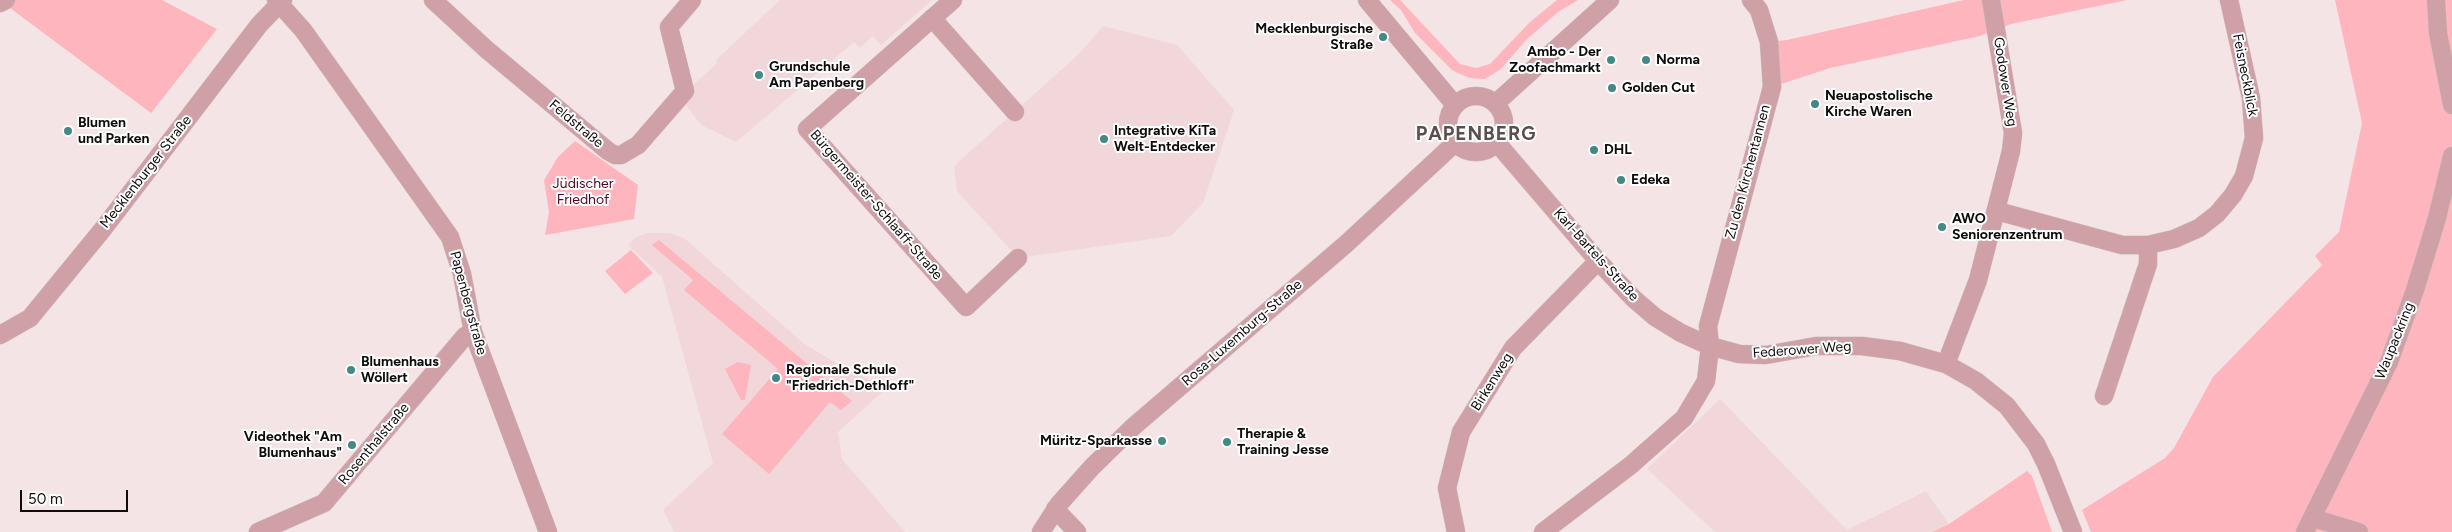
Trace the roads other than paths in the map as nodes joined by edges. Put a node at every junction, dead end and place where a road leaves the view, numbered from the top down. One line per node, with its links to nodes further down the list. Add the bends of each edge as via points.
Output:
1 (6, 0): 11 (street)
2 (433, 0): 3 (street, Feldstraße, via 486,49 615,155 638,145 685,91 669,27)
3 (692, 0)
4 (953, 0): 13 (street, Bürgermeister-Schlaaff-Straße)
5 (1367, 0): 15 (street)
6 (1610, 0): 14 (street)
7 (1992, 0): 21 (street, Godower Weg, via 2013,133)
8 (2229, 0): 22 (street, Feisneckblick, via 2254,118 2248,167 2233,196 2217,214 2199,228 2174,239)
9 (2436, 0): 16 (street, via 2438,33)
10 (279, 1): 25 (street, Papenbergstraße, via 450,237 462,274); 26 (street, Mecklenburger Straße, via 30,318)
11 (0, 3)
12 (1760, 3): 27 (street, Zu den Kirchentannen, via 1769,42 1772,87 1708,326)
13 (932, 18): 17 (street); 23 (street, Bürgermeister-Schlaaff-Straße, via 807,130 966,307)
14 (1496, 104): 15 (street, via 1479,96 1468,97); 18 (street, via 1504,116 1504,130)
15 (1455, 105): 19 (street, via 1449,114 1448,124 1449,135)
16 (2452, 105)
17 (1015, 112)
18 (1497, 143): 19 (street, via 1481,152 1471,152); 24 (street, Karl-Bartels-Straße)
19 (1455, 144): 30 (street, Rosa-Luxemburg-Straße, via 1346,244 1133,427)
20 (2452, 156): 31 (street, Waupackring, via 2415,290 2389,362)
21 (1997, 211): 22 (street, Feisneckblick, via 2122,245); 28 (street, Godower Weg, via 1978,280)
22 (2148, 245): 29 (street, via 2148,264)
23 (1018, 258)
24 (1598, 261): 27 (street, Karl-Bartels-Straße, via 1655,317); 36 (street, Birkenweg, via 1513,348 1461,432 1447,488)
25 (473, 332): 32 (street, Rosenthalstraße, via 465,336 324,503); 33 (street, Papenbergstraße)
26 (0, 335)
27 (1710, 346): 28 (street, Federower Weg, via 1739,354 1766,356 1816,346 1862,346 1900,351); 37 (street, Zu den Kirchentannen, via 1706,382 1684,418 1631,466)
28 (1946, 364): 38 (street, Federower Weg, via 1993,393 2021,424 2046,464)
29 (2104, 396)
30 (1055, 510): 34 (street, Rosa-Luxemburg-Straße); 35 (street)
31 (2309, 525): 39 (street, Waupackring)
32 (258, 532)
33 (548, 532)
34 (1041, 532)
35 (1077, 532)
36 (1456, 532)
37 (1543, 532)
38 (2073, 532)
39 (2359, 532)

